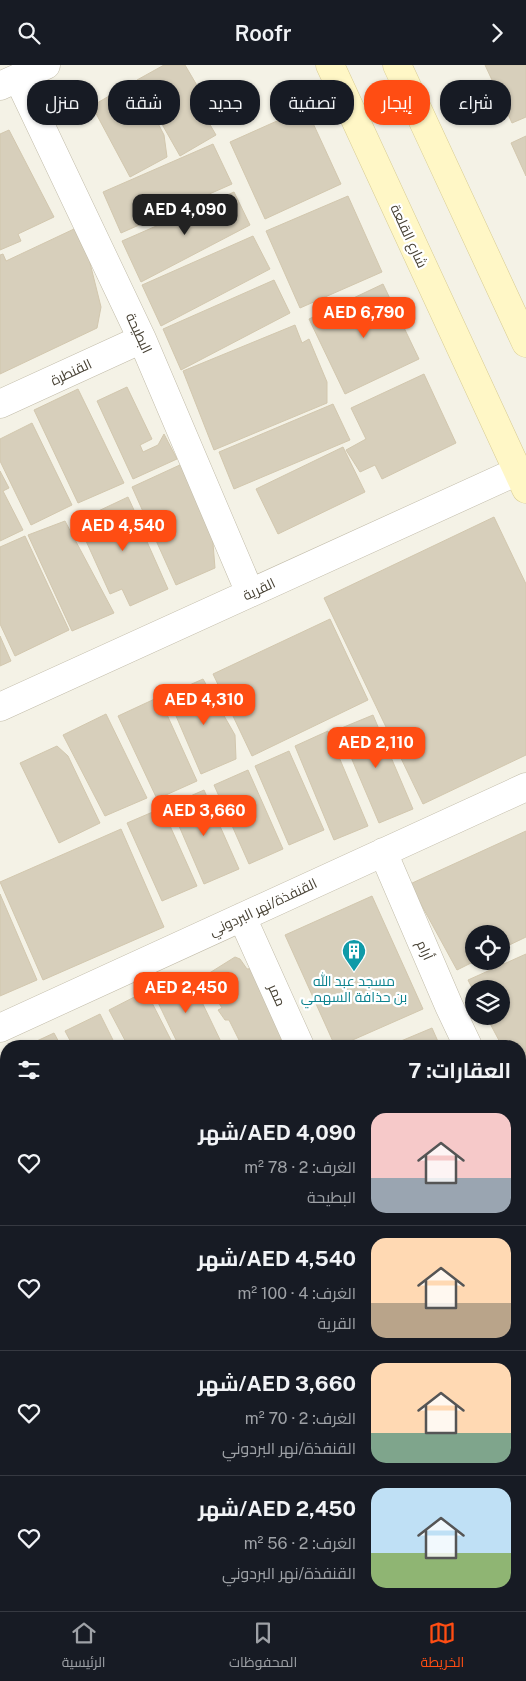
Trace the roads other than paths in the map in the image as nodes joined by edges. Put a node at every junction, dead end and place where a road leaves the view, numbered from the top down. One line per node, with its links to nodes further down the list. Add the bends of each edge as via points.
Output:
1 (46, 65): 4 (street)
2 (330, 65): 8 (street, شارع القلعة)
3 (397, 65): 6 (street)
4 (9, 82): 5 (street, البطيحة)
5 (142, 339): 7 (street, القنطرة); 9 (street, البطيحة)
6 (526, 343)
7 (0, 404)
8 (522, 480): 9 (street, القرية)
9 (250, 593): 10 (street, القرية)
10 (0, 707)
11 (526, 787): 12 (street, القنفذة/نهر البردوني)
12 (383, 852): 13 (street, القنفذة/نهر البردوني); 16 (street, أرام)
13 (242, 917): 14 (street, القنفذة/نهر البردوني); 15 (street, ممر)
14 (0, 1027)
15 (297, 1040)
16 (465, 1040)

